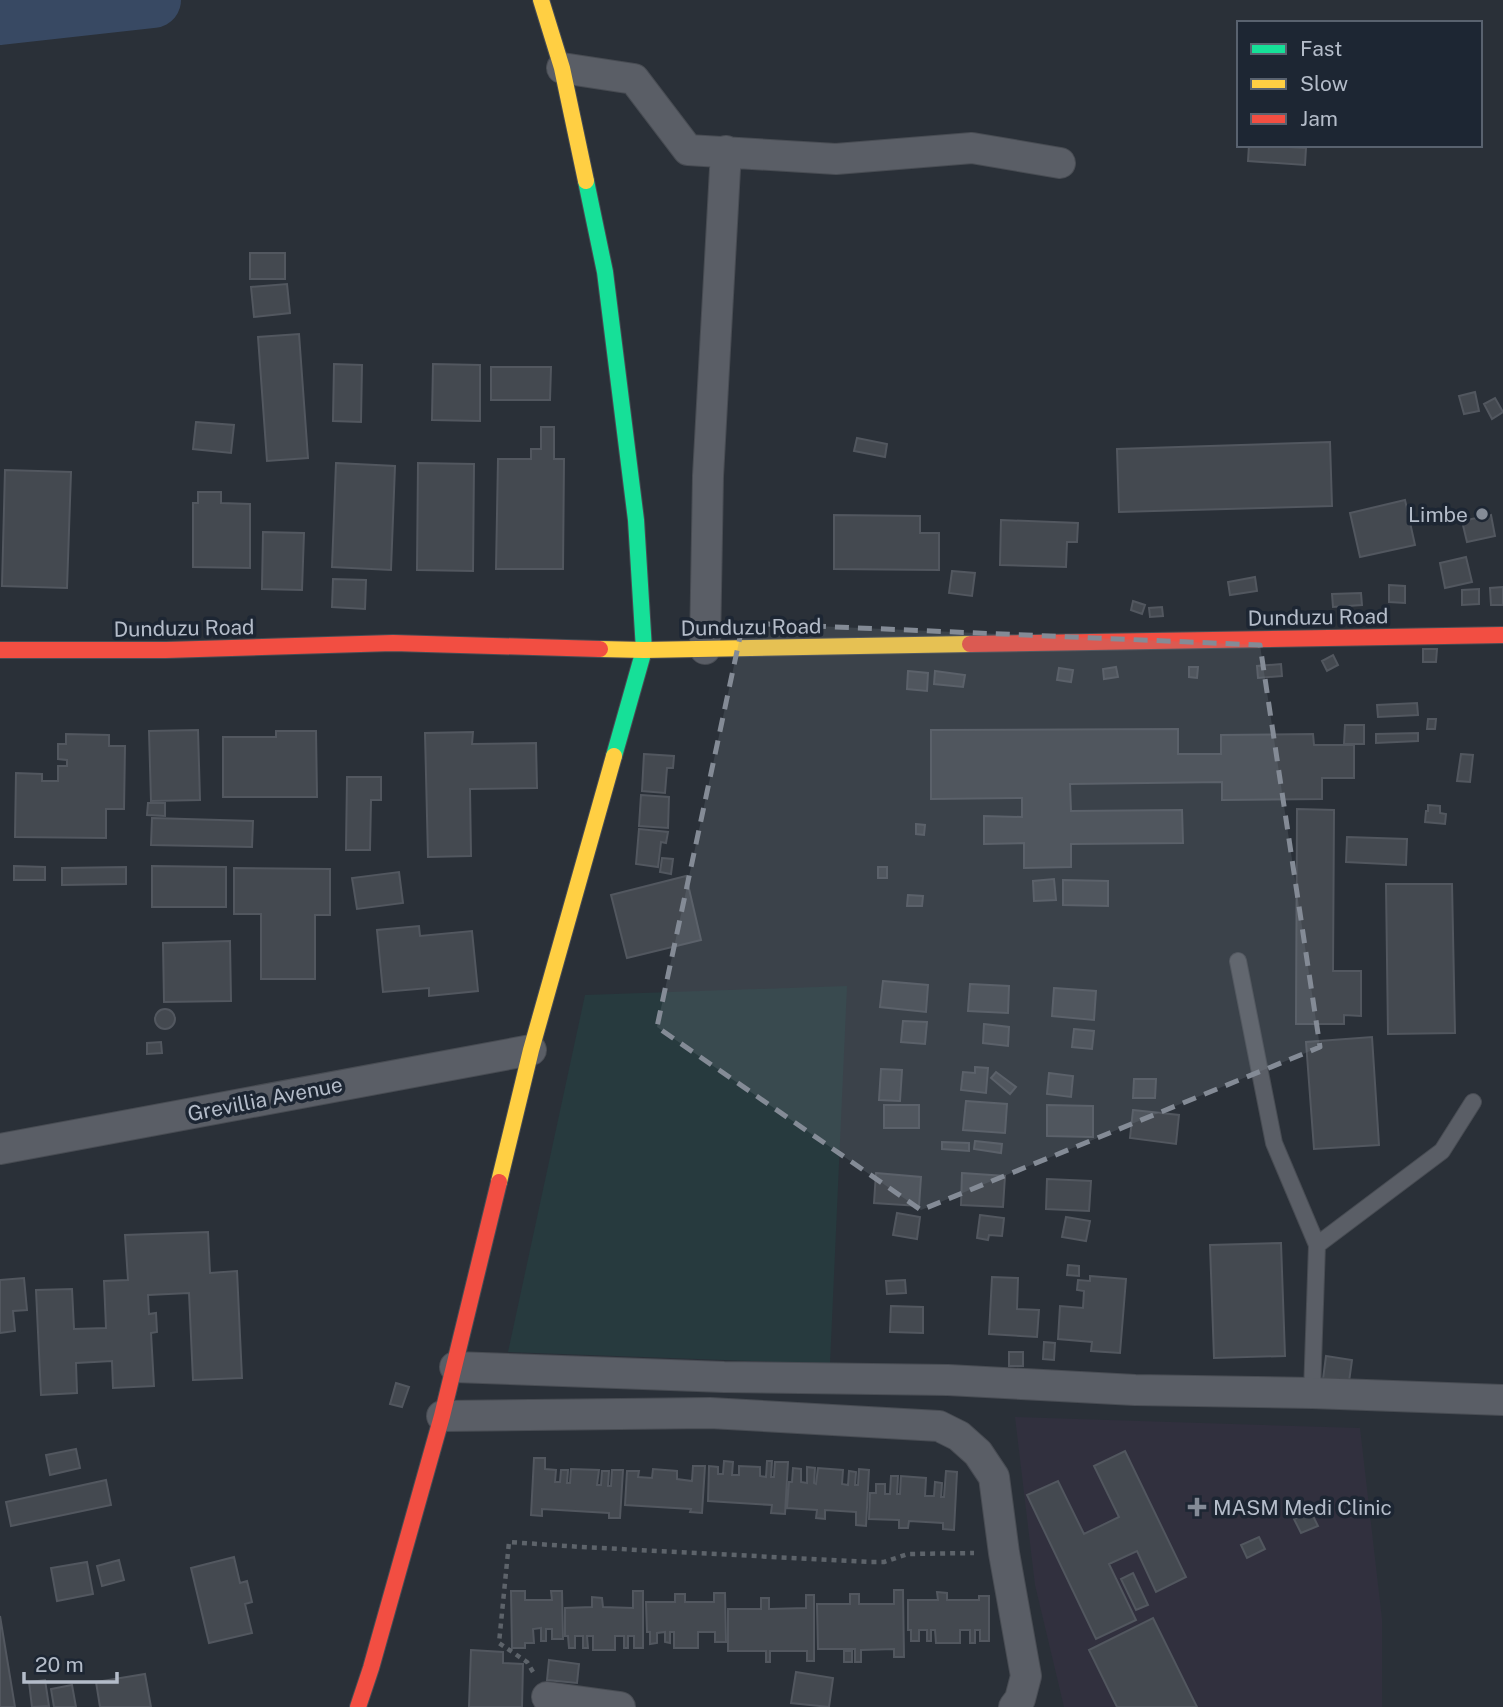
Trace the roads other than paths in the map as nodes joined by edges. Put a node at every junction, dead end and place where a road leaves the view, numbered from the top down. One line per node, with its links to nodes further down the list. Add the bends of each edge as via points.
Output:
1 (541, 0): 2 (street)
2 (562, 68): 3 (street, via 635,79 688,150); 8 (street, via 605,272 636,520)
3 (726, 151): 4 (street, via 836,159 972,148); 6 (street, via 708,477)
4 (1060, 163)
5 (1503, 635): 6 (street, Dunduzu Road)
6 (705, 649): 8 (street, Dunduzu Road)
7 (0, 650): 8 (street, Dunduzu Road, via 393,643)
8 (644, 650): 10 (street)
9 (1238, 961): 13 (lane, via 1274,1143)
10 (531, 1049): 12 (street, Grevillia Avenue); 14 (street)
11 (1473, 1102): 13 (lane, via 1442,1151)
12 (0, 1149)
13 (1317, 1245): 15 (lane)
14 (455, 1367): 15 (street); 17 (street)
15 (1312, 1393): 16 (street)
16 (1503, 1400)
17 (442, 1416): 19 (street); 21 (street, via 710,1413 939,1426 959,1436 978,1453 993,1477 1026,1676)
18 (547, 1697): 20 (street)
19 (358, 1707)
20 (620, 1707)
21 (1014, 1707)

